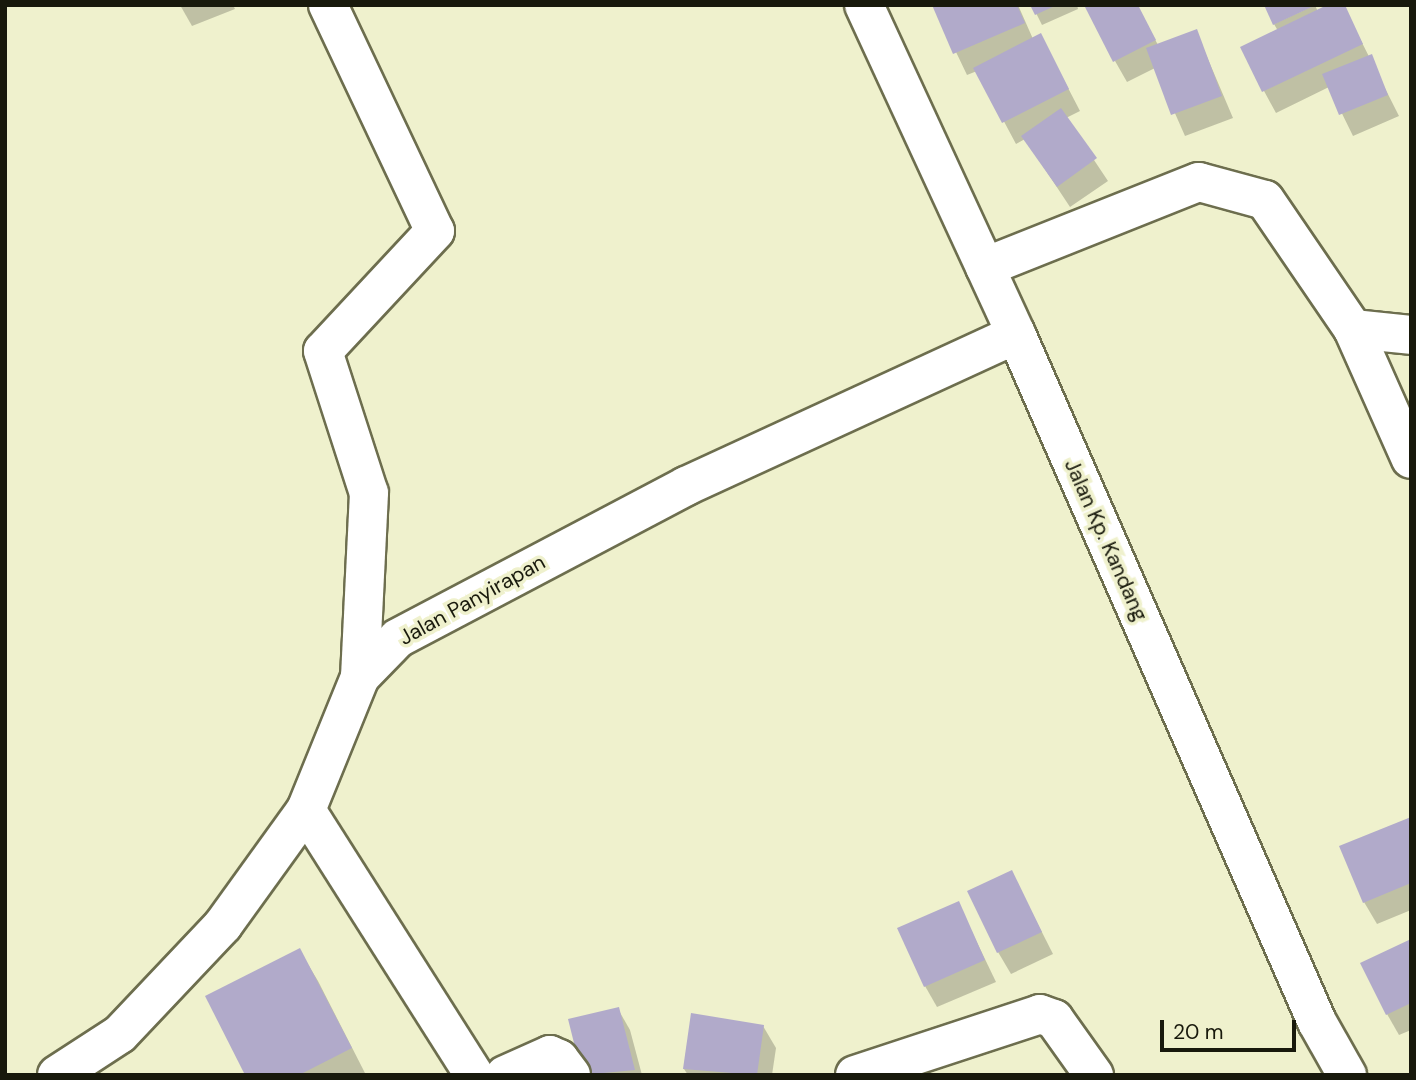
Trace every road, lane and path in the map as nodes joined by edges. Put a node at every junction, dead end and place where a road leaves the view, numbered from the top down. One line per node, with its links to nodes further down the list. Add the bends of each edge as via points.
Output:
1 (328, 5): 8 (street, via 435,231 323,351 369,493)
2 (864, 5): 3 (street, Jalan Kp. Kandang)
3 (985, 267): 4 (street, via 1199,182 1265,200); 5 (street, Jalan Kp. Kandang)
4 (1353, 329): 6 (street); 7 (street)
5 (1016, 334): 8 (street, Jalan Panyirapan, via 698,480 521,571 398,638); 16 (street, Jalan Kp. Kandang, via 1317,1022)
6 (1411, 335)
7 (1411, 459)
8 (360, 677): 9 (street, Jalan Panyirapan)
9 (306, 810): 10 (street, Jalan Panyirapan, via 214,935 120,1034); 11 (street)
10 (57, 1075)
11 (474, 1075)
12 (506, 1075): 13 (street, via 550,1055)
13 (571, 1075)
14 (855, 1075): 15 (street, via 1040,1014 1054,1019)
15 (1094, 1075)
16 (1347, 1075)

